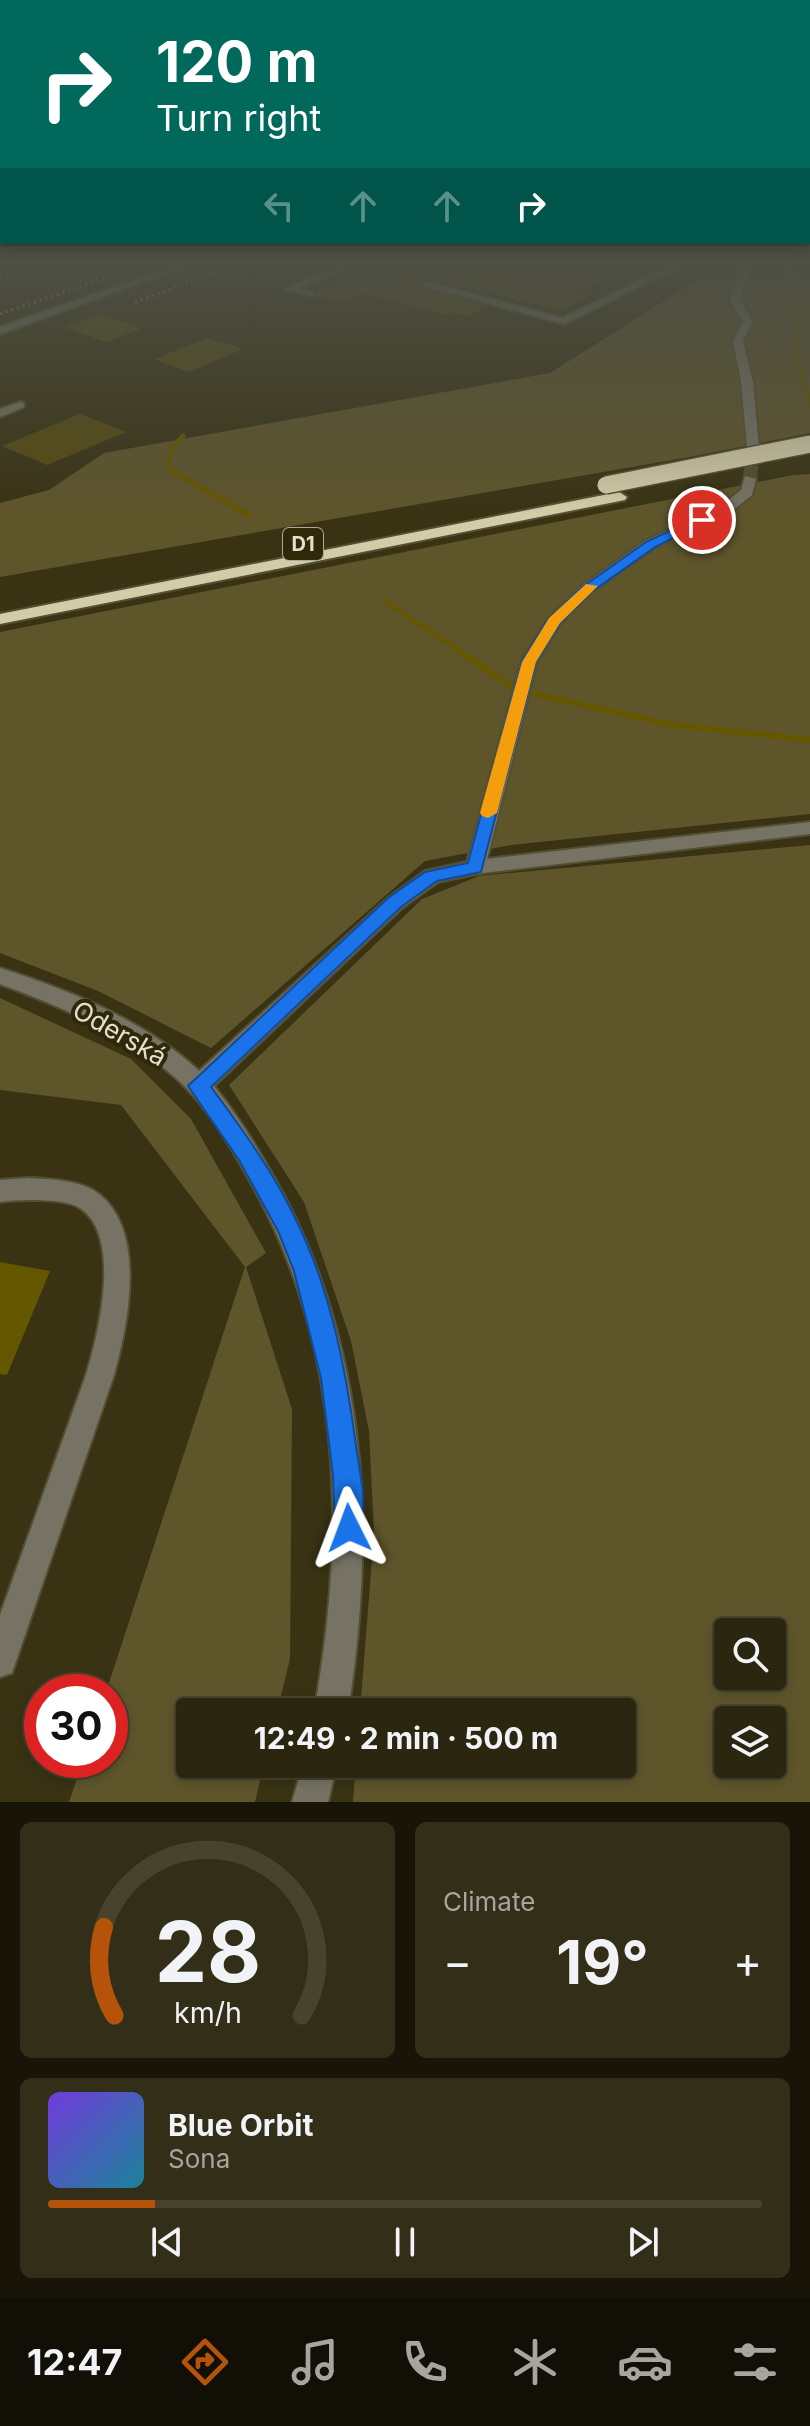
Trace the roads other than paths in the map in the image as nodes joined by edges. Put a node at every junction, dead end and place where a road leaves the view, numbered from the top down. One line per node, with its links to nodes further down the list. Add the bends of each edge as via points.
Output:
1 (739, 345): 5 (street)
2 (20, 405): 3 (street)
3 (0, 413)
4 (810, 444): 8 (highway, D1, bridge)
5 (753, 448)
6 (810, 458): 8 (highway, D1)
7 (750, 479): 12 (street, via 747,492 727,508 650,544 585,590 554,621 529,662)
8 (613, 491): 9 (highway, D1); 10 (highway, D1)
9 (0, 603)
10 (0, 619)
11 (810, 828): 12 (street)
12 (475, 867): 14 (street, via 432,876 395,903)
13 (0, 976): 14 (street, Oderská, via 97,1016 162,1055)
14 (199, 1086): 17 (street, Oderská, via 247,1153 288,1226 312,1287 334,1378 349,1528)
15 (0, 1191): 16 (street, via 19,1187 90,1201 111,1237 116,1289 100,1375)
16 (0, 1661)
17 (333, 1698)
18 (316, 1778): 19 (street)
19 (310, 1802)

